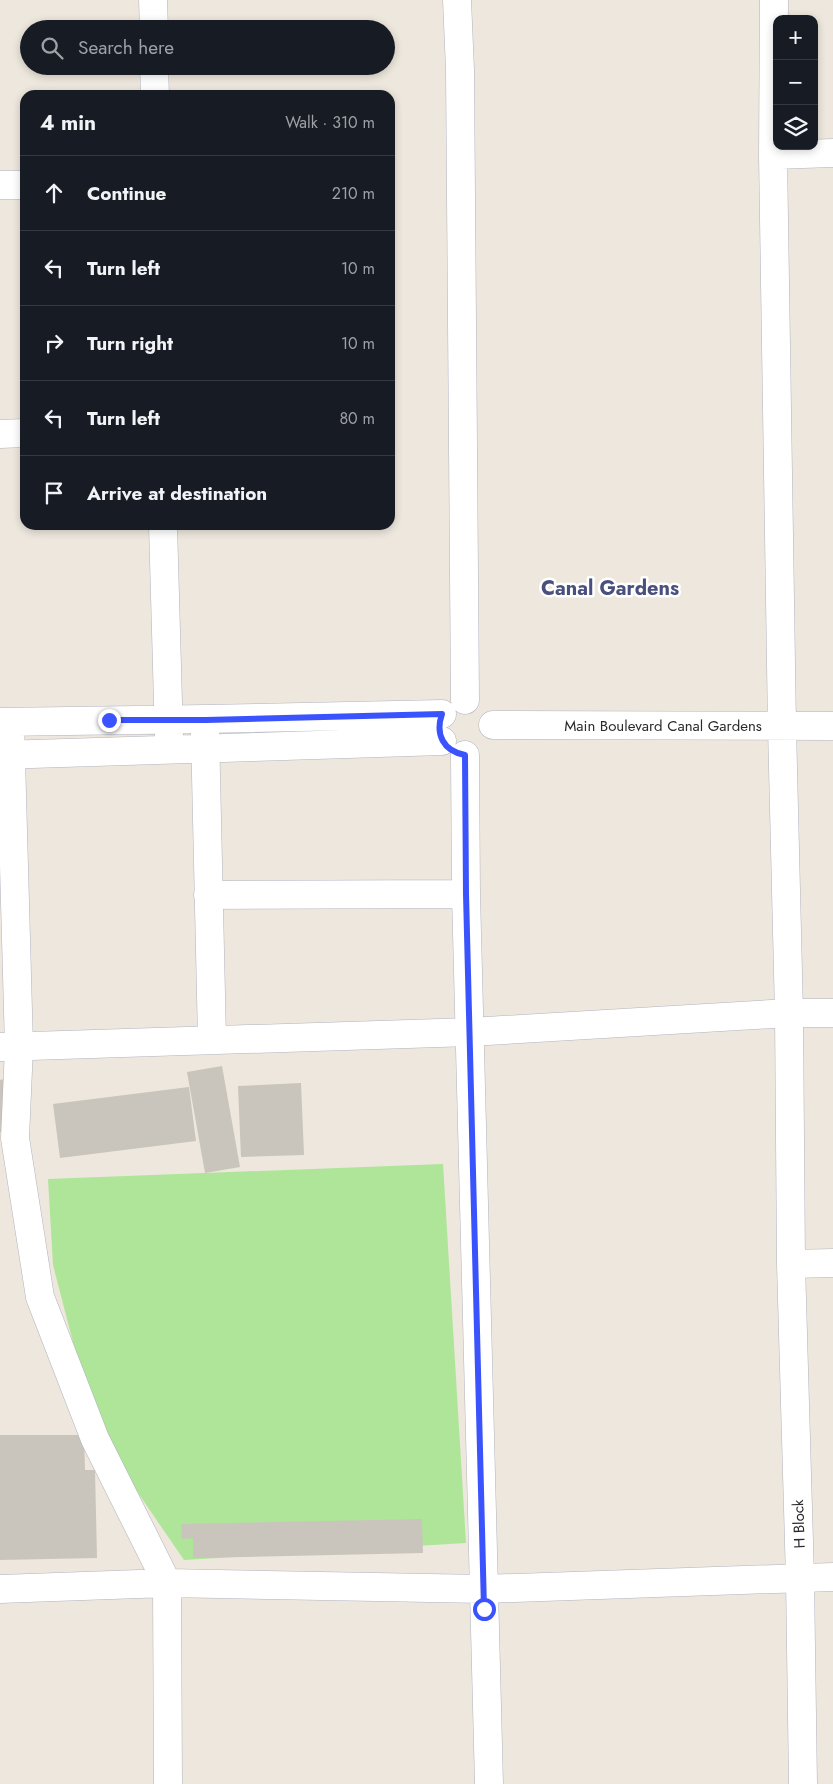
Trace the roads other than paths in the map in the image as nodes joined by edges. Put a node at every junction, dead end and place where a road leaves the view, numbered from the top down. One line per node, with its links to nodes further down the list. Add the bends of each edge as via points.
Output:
1 (153, 0): 4 (street)
2 (457, 0): 14 (street)
3 (774, 0): 8 (street, H Block)
4 (154, 20)
5 (154, 75): 6 (street)
6 (155, 90)
7 (833, 153): 8 (street)
8 (773, 155): 21 (street, H Block)
9 (20, 185): 10 (street)
10 (0, 186)
11 (20, 433): 12 (street)
12 (0, 434)
13 (163, 530): 16 (street)
14 (465, 700): 15 (street, via 452,704); 19 (street, via 484,707)
15 (442, 714): 17 (street); 22 (street, via 439,732)
16 (168, 719): 17 (street); 18 (street); 24 (street)
17 (206, 720): 23 (street)
18 (5, 722): 25 (street)
19 (493, 725): 21 (street, Main Boulevard Canal Gardens); 26 (street, via 484,748)
20 (833, 726): 21 (street, Main Boulevard Canal Gardens)
21 (782, 727): 30 (street, H Block)
22 (442, 741): 23 (street); 26 (street)
23 (205, 748): 24 (street); 28 (street)
24 (170, 749): 25 (street)
25 (5, 754): 29 (street)
26 (465, 755): 27 (street)
27 (466, 894): 28 (street); 32 (street)
28 (208, 895): 33 (street)
29 (7, 911): 34 (street)
30 (789, 1013): 31 (street); 32 (street); 36 (street, H Block)
31 (833, 1013)
32 (470, 1032): 33 (street); 41 (street)
33 (212, 1039): 34 (street)
34 (10, 1046): 39 (street, via 15,1138 40,1297 95,1439)
35 (833, 1263): 36 (street)
36 (791, 1264): 38 (street, H Block)
37 (833, 1577): 38 (street)
38 (800, 1578): 41 (street); 44 (street, H Block)
39 (167, 1583): 40 (street); 41 (street); 42 (street)
40 (0, 1589)
41 (483, 1589): 43 (street)
42 (168, 1784)
43 (489, 1784)
44 (803, 1784)

